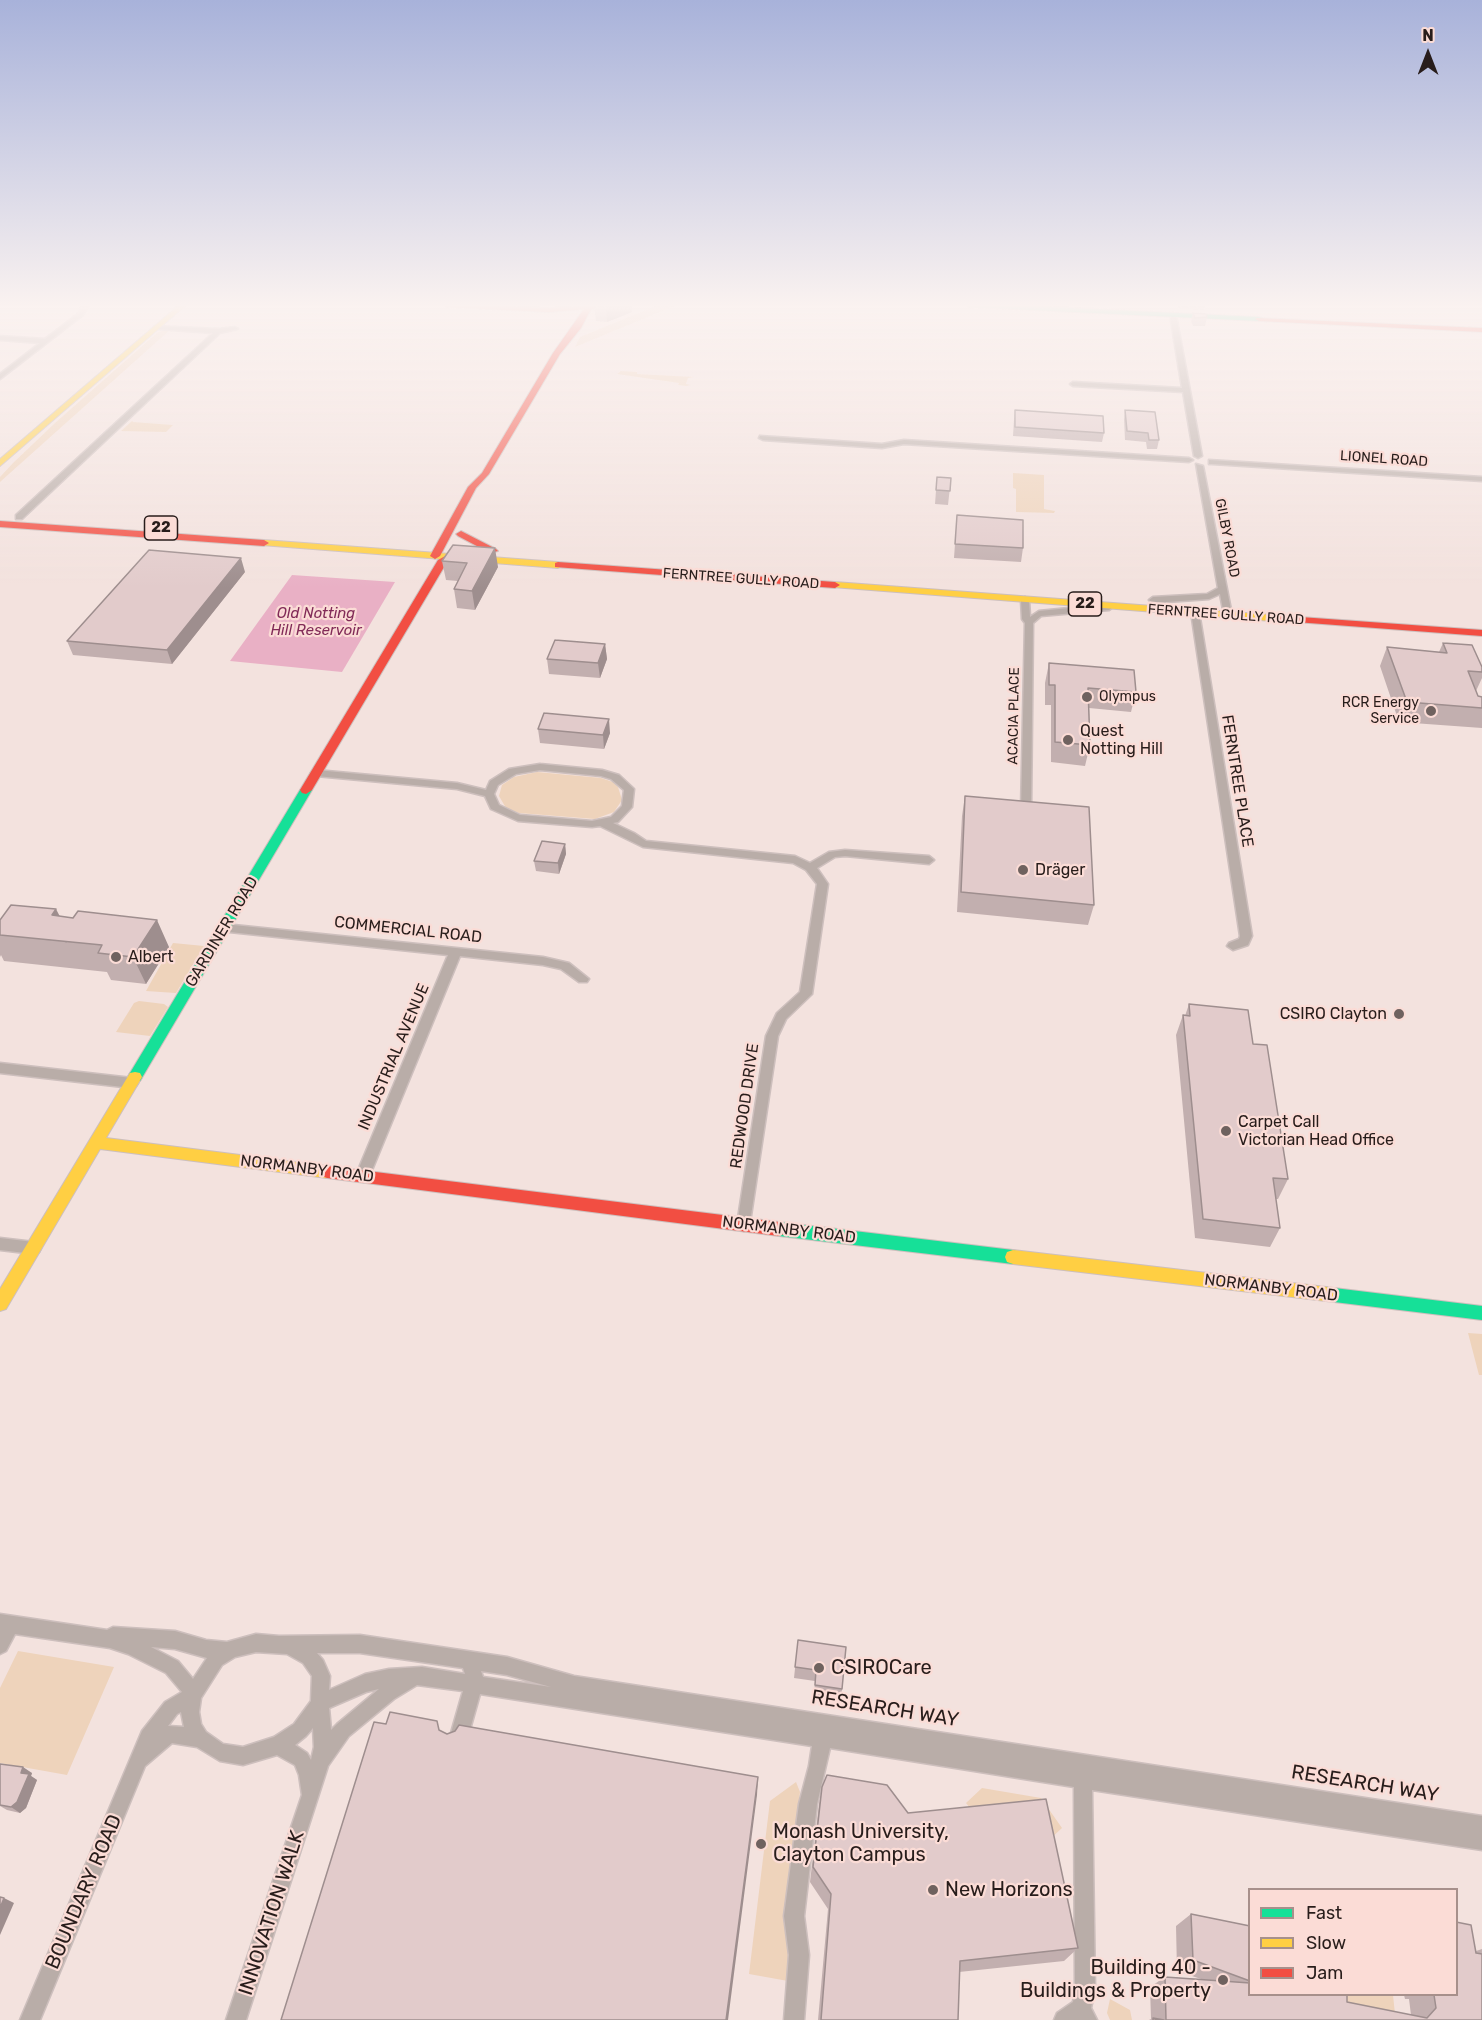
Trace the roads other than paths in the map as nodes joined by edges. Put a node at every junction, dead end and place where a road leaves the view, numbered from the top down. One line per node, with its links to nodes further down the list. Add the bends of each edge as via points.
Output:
1 (72, 399): 7 (main road)
2 (145, 399): 13 (street)
3 (529, 399): 16 (main road, GARDINER ROAD, via 485,474 472,487)
4 (1188, 399): 6 (street)
5 (764, 438): 8 (street, via 882,446 904,442)
6 (1198, 456): 8 (street); 9 (street)
7 (1, 460)
8 (1189, 460): 10 (street)
9 (1212, 462): 10 (street); 11 (street, LIONEL ROAD)
10 (1199, 466): 21 (street, GILBY ROAD)
11 (1482, 479)
12 (0, 516): 13 (main road, FERNTREE GULLY ROAD / 22)
13 (19, 517): 15 (main road, FERNTREE GULLY ROAD / 22)
14 (0, 524): 15 (main road, FERNTREE GULLY ROAD / 22)
15 (89, 526): 17 (main road, FERNTREE GULLY ROAD / 22)
16 (455, 531): 18 (main road, GARDINER ROAD); 19 (main road)
17 (299, 542): 18 (main road, FERNTREE GULLY ROAD / 22); 18 (main road, FERNTREE GULLY ROAD / 22)
18 (436, 549): 19 (main road, FERNTREE GULLY ROAD / 22); 20 (main road, FERNTREE GULLY ROAD / 22); 30 (main road, GARDINER ROAD)
19 (493, 551): 20 (main road, FERNTREE GULLY ROAD / 22)
20 (752, 575): 22 (main road, FERNTREE GULLY ROAD / 22); 23 (main road, FERNTREE GULLY ROAD / 22)
21 (1223, 589): 23 (street, via 1209,596); 25 (street, GILBY ROAD)
22 (1025, 600): 24 (main road, FERNTREE GULLY ROAD / 22); 27 (street, ACACIA PLACE)
23 (1154, 600): 25 (main road, FERNTREE GULLY ROAD / 22)
24 (1118, 607): 26 (main road, FERNTREE GULLY ROAD / 22); 27 (street, via 1039,614)
25 (1227, 610): 26 (main road, FERNTREE GULLY ROAD / 22); 28 (main road, FERNTREE GULLY ROAD / 22); 29 (main road, FERNTREE GULLY ROAD / 22)
26 (1195, 612): 41 (street, FERNTREE PLACE, via 1246,936 1244,942)
27 (1029, 622): 34 (street, ACACIA PLACE)
28 (1482, 624)
29 (1482, 633)
30 (316, 773): 32 (street); 40 (main road, GARDINER ROAD)
31 (494, 783): 32 (street); 33 (street); 35 (street, via 513,771 528,768 602,773 615,777 629,789 627,807)
32 (457, 786): 33 (street)
33 (489, 794): 36 (street, via 495,807 518,818)
34 (1026, 811)
35 (621, 814): 36 (street); 37 (street)
36 (603, 824): 37 (street)
37 (630, 835): 39 (street, via 654,846 795,860)
38 (929, 860): 39 (street, via 845,853 833,854)
39 (810, 867): 48 (street, REDWOOD DRIVE, via 823,884 806,994 782,1016 772,1036)
40 (224, 928): 42 (street, COMMERCIAL ROAD); 45 (main road, GARDINER ROAD)
41 (1233, 946)
42 (456, 951): 43 (street, COMMERCIAL ROAD, via 553,963); 47 (street, INDUSTRIAL AVENUE)
43 (584, 979)
44 (0, 1068): 45 (street)
45 (132, 1083): 46 (main road, GARDINER ROAD)
46 (96, 1143): 47 (main road, NORMANBY ROAD); 50 (main road, GARDINER ROAD)
47 (363, 1175): 48 (main road, NORMANBY ROAD)
48 (744, 1225): 52 (main road, NORMANBY ROAD)
49 (0, 1244): 50 (street)
50 (34, 1248): 51 (main road, GARDINER ROAD)
51 (0, 1304)
52 (1482, 1313)
53 (5, 1624): 54 (street); 56 (street)
54 (56, 1631): 57 (street, via 162,1639); 61 (street, via 131,1646 172,1667)
55 (282, 1644): 57 (street, via 256,1643); 58 (street, RESEARCH WAY, via 360,1644); 62 (street, via 303,1652 318,1666 322,1681)
56 (0, 1645)
57 (227, 1651): 61 (street, via 212,1664)
58 (470, 1661): 60 (street); 63 (street, RESEARCH WAY)
59 (415, 1676): 60 (street, RESEARCH WAY); 62 (street, RESEARCH WAY, via 357,1686); 70 (street, via 343,1730 330,1747)
60 (474, 1684): 63 (street, RESEARCH WAY); 66 (street)
61 (194, 1694): 64 (street, via 191,1717); 68 (street, BOUNDARY ROAD, via 174,1705 151,1731)
62 (320, 1703): 67 (street, via 300,1730); 70 (street, INNOVATION WALK, via 323,1747)
63 (730, 1716): 65 (street, RESEARCH WAY); 69 (street, RESEARCH WAY)
64 (200, 1737): 67 (street, via 220,1752 235,1755 252,1754); 68 (street, BOUNDARY ROAD, via 168,1736 155,1744)
65 (822, 1738): 69 (street, RESEARCH WAY); 78 (street, via 808,1804 794,1916 799,1955)
66 (458, 1742)
67 (279, 1744): 71 (street, INNOVATION WALK, via 297,1755 306,1768)
68 (139, 1763): 76 (street, BOUNDARY ROAD)
69 (1083, 1771): 72 (street, RESEARCH WAY); 75 (street, via 1085,1989)
70 (317, 1777): 71 (street, INNOVATION WALK)
71 (307, 1806): 77 (street, INNOVATION WALK)
72 (1377, 1816): 73 (street, RESEARCH WAY); 74 (street, RESEARCH WAY)
73 (1482, 1825)
74 (1482, 1841)
75 (1077, 2016)
76 (30, 2020)
77 (236, 2020)
78 (794, 2020)

